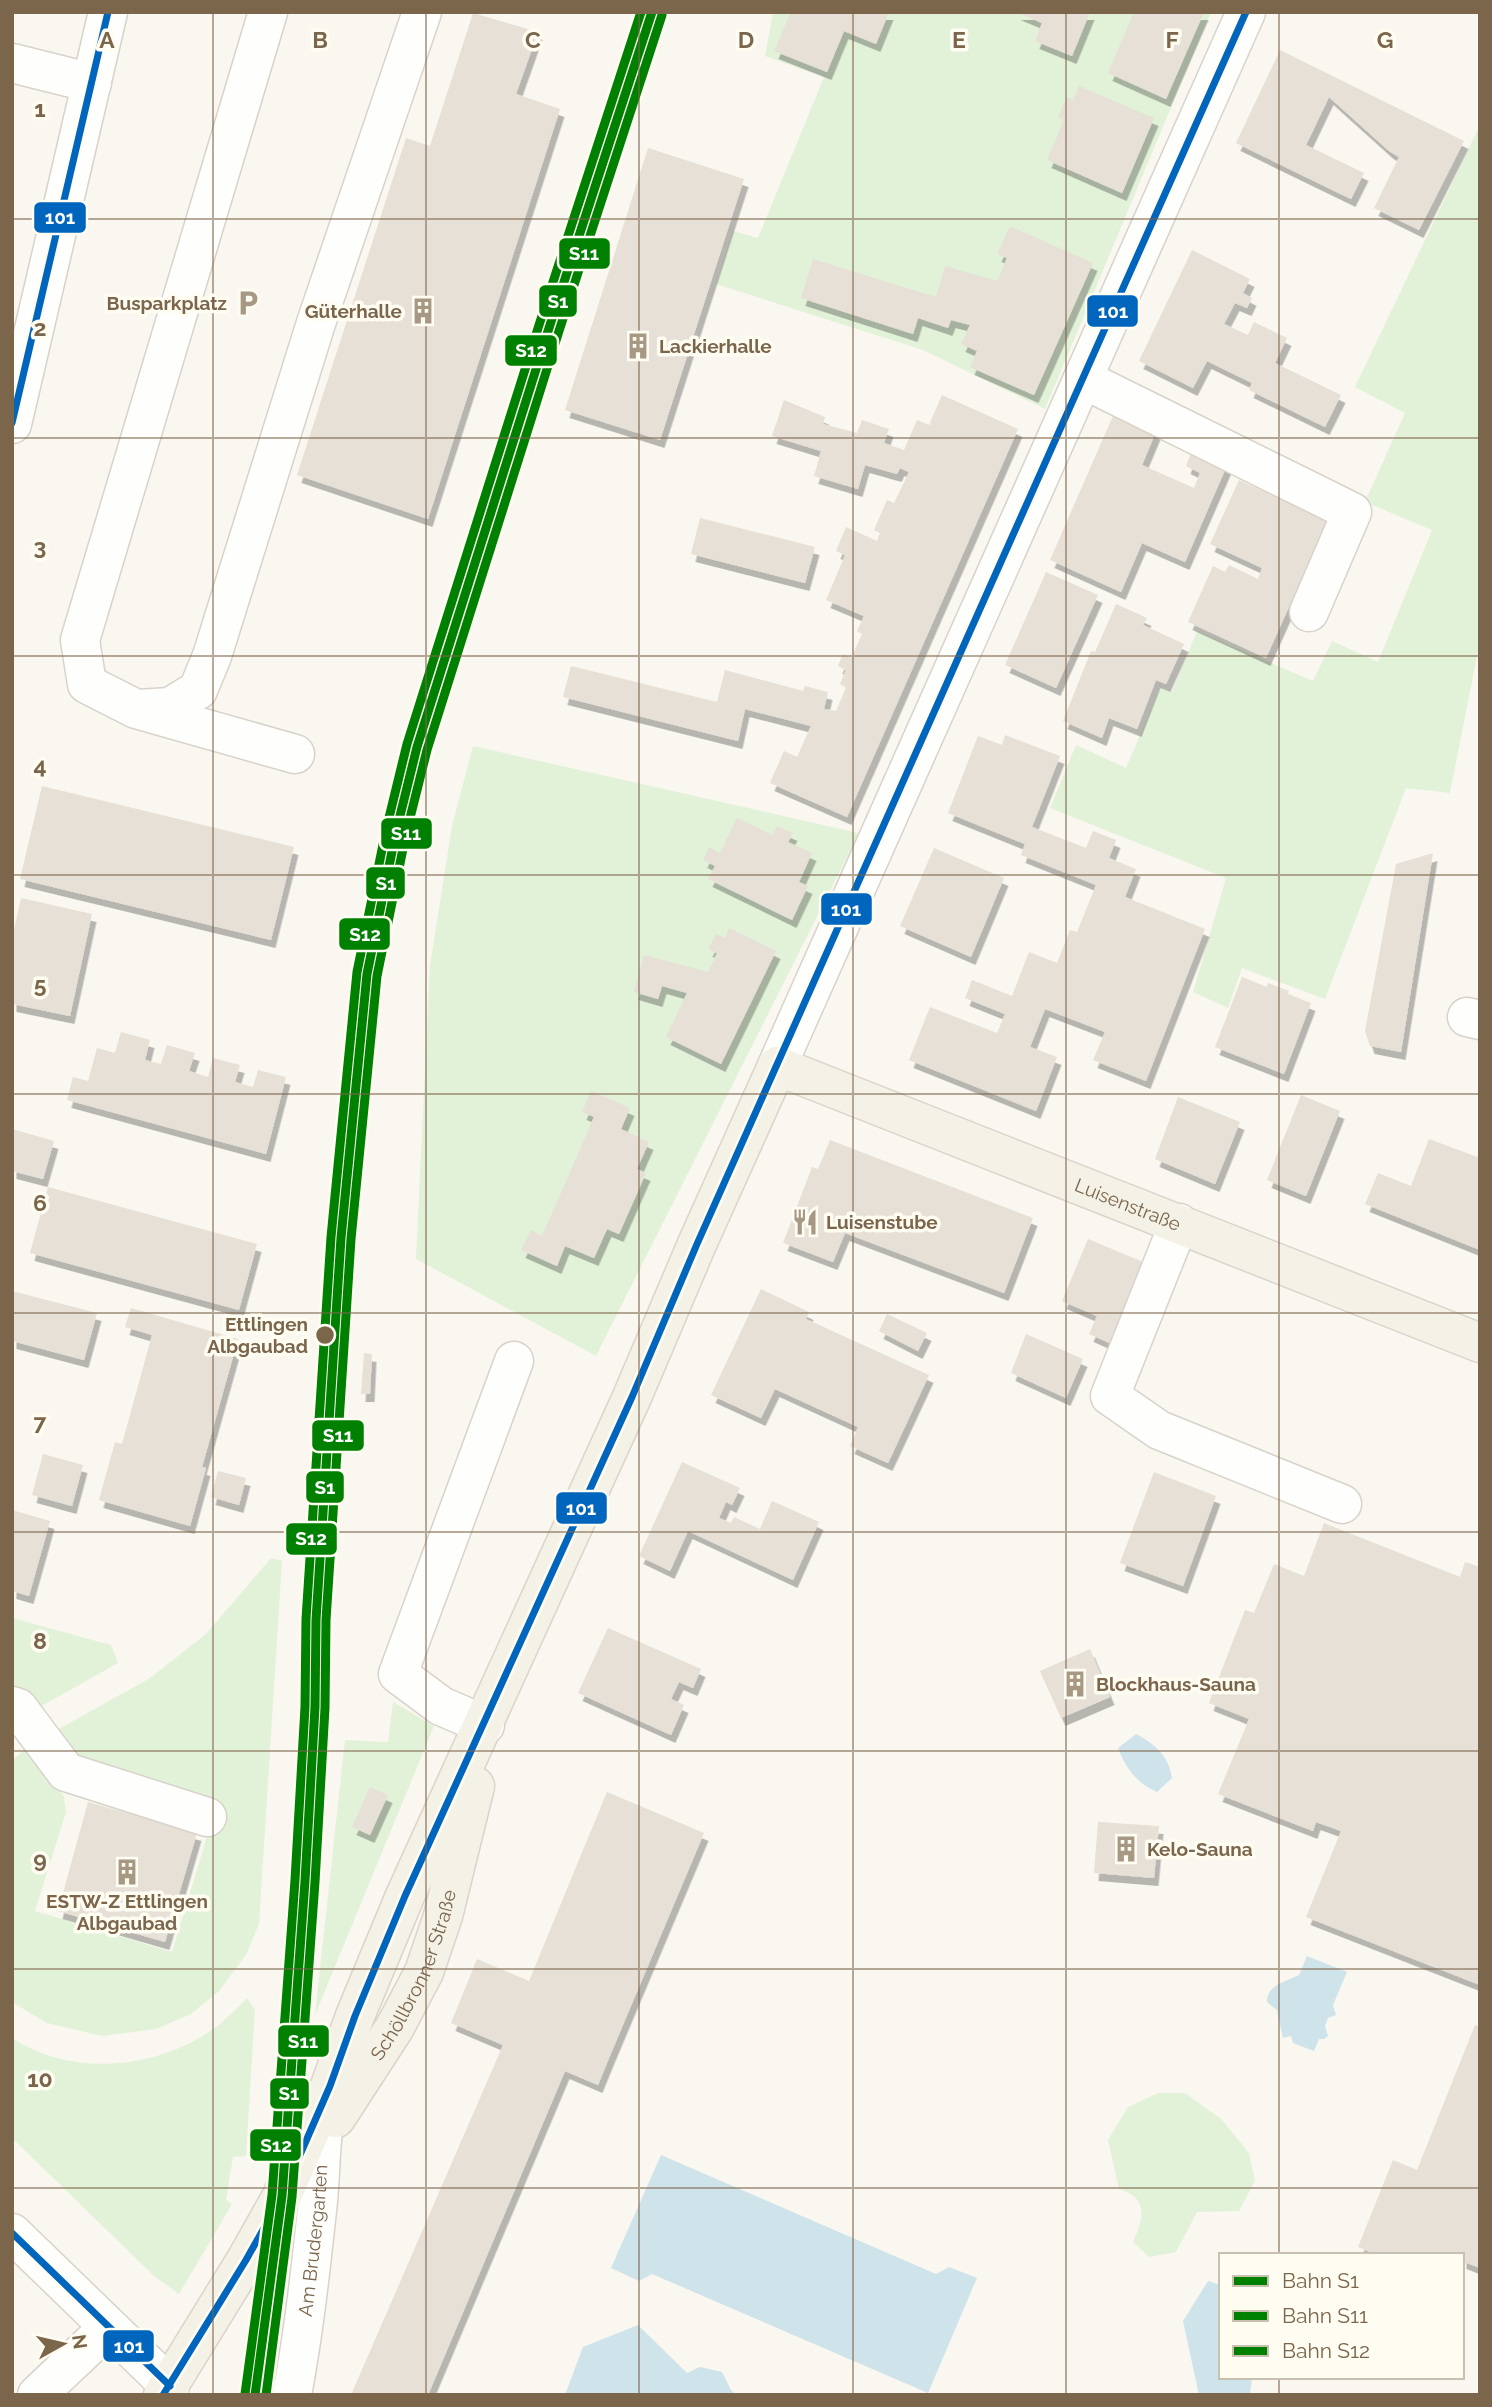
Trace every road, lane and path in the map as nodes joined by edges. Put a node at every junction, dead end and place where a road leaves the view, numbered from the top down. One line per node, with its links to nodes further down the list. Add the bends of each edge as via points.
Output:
1 (108, 12): 6 (street)
2 (268, 12): 10 (street, via 80,640 87,684)
3 (422, 12): 10 (street, via 198,690 170,707)
4 (1246, 12): 7 (street, Schöllbronner Straße)
5 (12, 64): 6 (street)
6 (92, 83): 8 (street)
7 (1083, 379): 9 (street, via 1352,512); 12 (street, Schöllbronner Straße)
8 (12, 424)
9 (1309, 612)
10 (136, 709): 11 (street)
11 (295, 754)
12 (778, 1066): 13 (main road, Luisenstraße); 18 (main road, Schöllbronner Straße)
13 (1179, 1223): 14 (main road, Luisenstraße); 16 (street, via 1110,1396 1159,1430)
14 (1480, 1343)
15 (513, 1361): 18 (street, via 398,1674 441,1706)
16 (1342, 1504)
17 (12, 1706): 19 (street, via 66,1772)
18 (485, 1725): 20 (main road, Schöllbronner Straße, via 380,1954); 21 (main road, Schöllbronner Straße, via 472,1803 424,1972 395,2027)
19 (207, 1817)
20 (330, 2086): 21 (street, Am Brudergarten); 22 (main road, Schöllbronner Straße)
21 (320, 2144): 22 (main road, Schöllbronner Straße); 27 (street, Am Brudergarten, via 302,2342)
22 (282, 2196): 25 (main road, Schöllbronner Straße)
23 (12, 2233): 24 (street)
24 (108, 2328): 25 (street); 26 (street)
25 (166, 2390)
26 (37, 2395)
27 (292, 2395)

